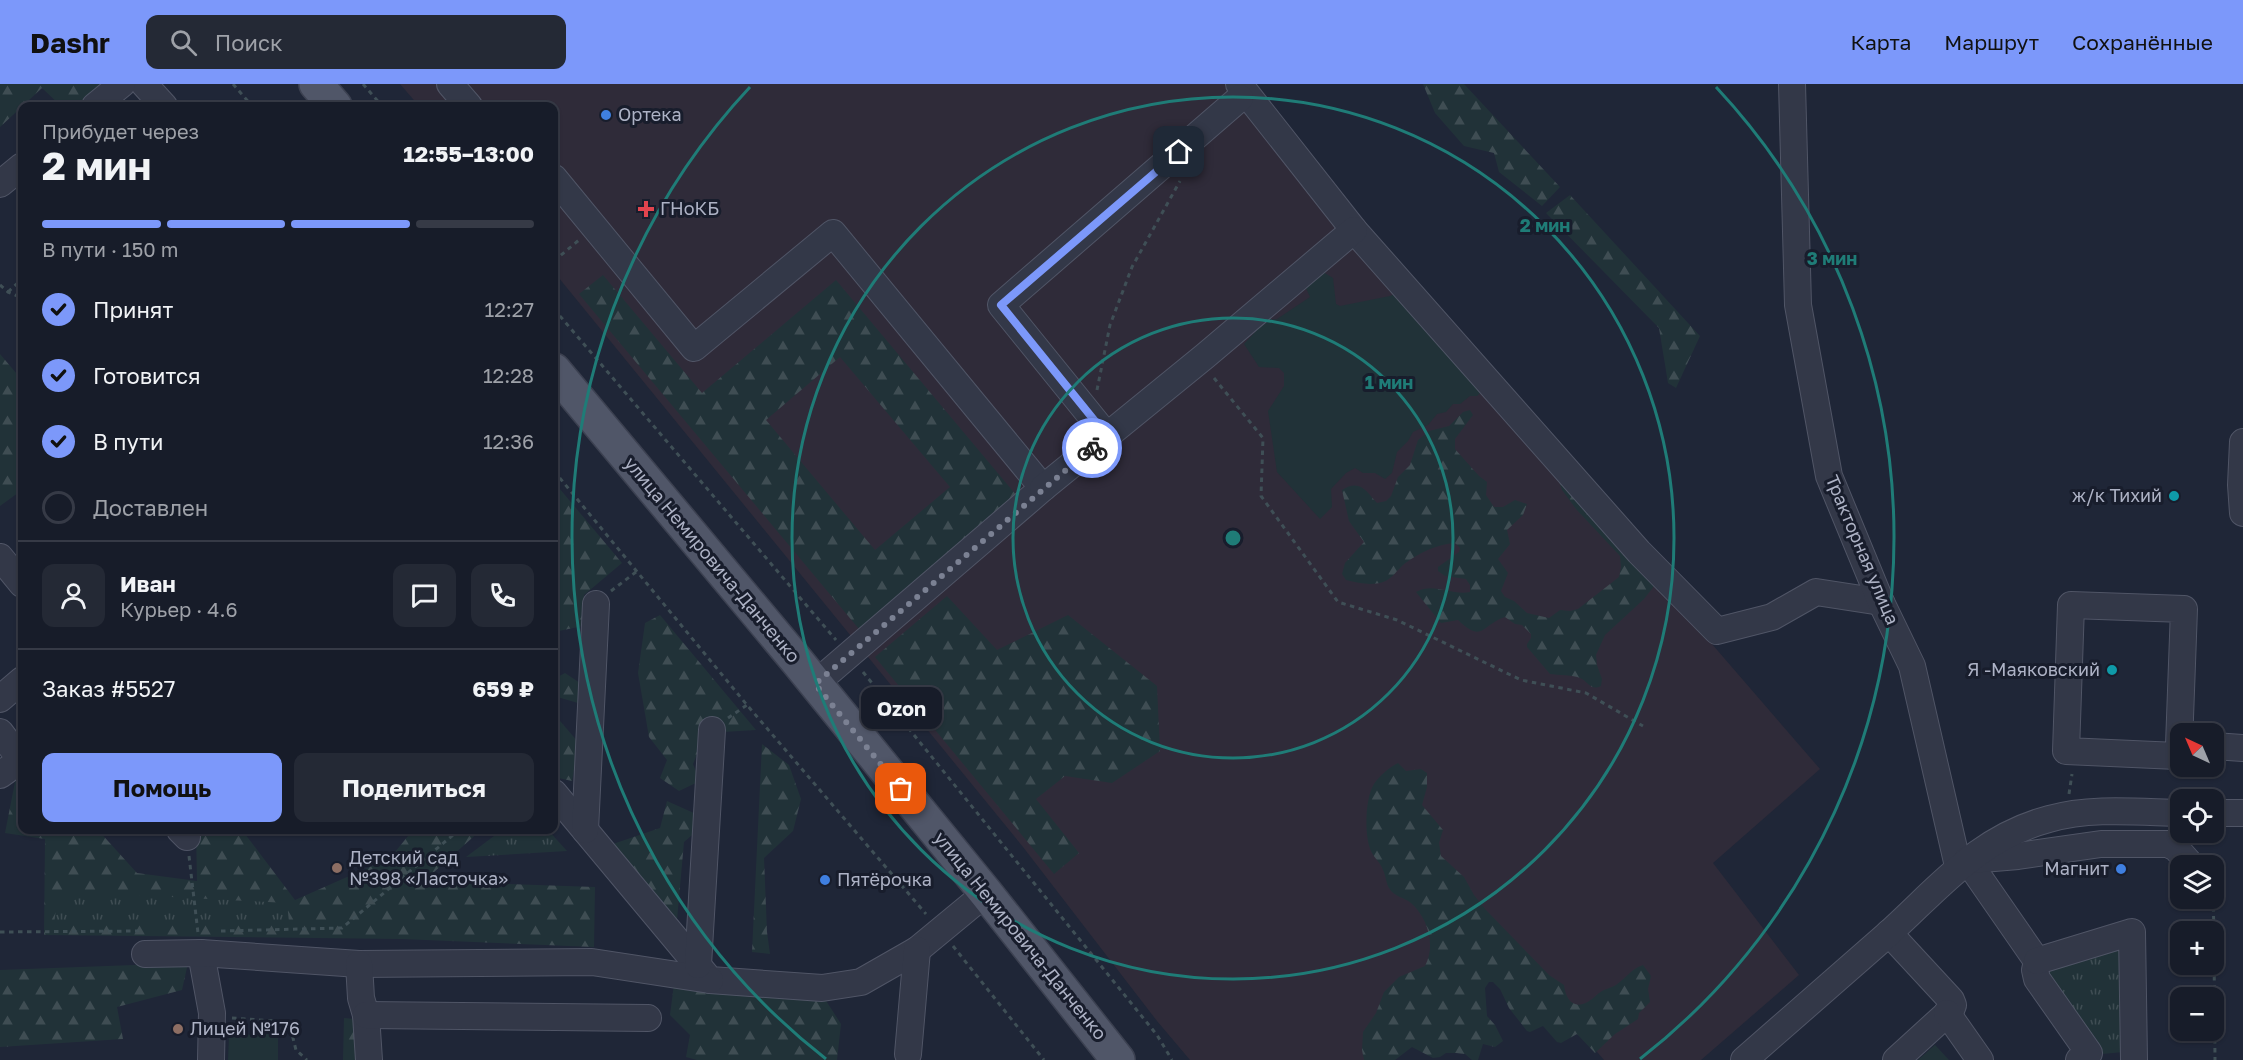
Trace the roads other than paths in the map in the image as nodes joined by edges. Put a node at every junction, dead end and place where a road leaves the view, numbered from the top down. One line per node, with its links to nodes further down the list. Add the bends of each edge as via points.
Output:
1 (122, 84): 7 (street)
2 (144, 84): 8 (street)
3 (316, 84): 9 (main road)
4 (450, 84): 10 (street)
5 (1792, 84): 22 (street, Тракторная улица, via 1798,305 1829,476)
6 (1247, 91): 14 (street); 16 (street, via 1001,305)
7 (100, 102)
8 (160, 102)
9 (332, 102)
10 (466, 102)
11 (18, 169): 13 (street)
12 (558, 183): 18 (street, via 694,348 833,233)
13 (0, 184)
14 (1354, 230): 16 (street, via 1205,356); 22 (street, via 1639,552 1717,631 1772,617 1816,592)
15 (558, 375): 25 (main road, улица Немировича-Данченко)
16 (1100, 426): 18 (street)
17 (2243, 442): 19 (street)
18 (1043, 488): 25 (street)
19 (2243, 513)
20 (0, 557): 21 (street)
21 (18, 579)
22 (1881, 602): 41 (street, Тракторная улица, via 1912,666)
23 (596, 604): 39 (street)
24 (18, 683): 26 (street)
25 (815, 684): 42 (main road, улица Немировича-Данченко)
26 (0, 699)
27 (712, 730): 49 (street)
28 (0, 732): 32 (street)
29 (2180, 745): 29 (street, via 2177,756 2066,751 2071,605 2184,609)
30 (2224, 747): 31 (street)
31 (2243, 748)
32 (18, 756)
33 (18, 762): 34 (street)
34 (0, 775)
35 (558, 798): 39 (street)
36 (2170, 813): 41 (street, via 2079,813 2056,817 2015,831)
37 (2224, 813): 38 (street)
38 (2243, 813)
39 (585, 830): 49 (street)
40 (2182, 855): 41 (street, via 2168,844 2101,844)
41 (1963, 863): 43 (street); 47 (street)
42 (986, 893): 46 (street); 57 (main road, улица Немировича-Данченко)
43 (1889, 933): 50 (street, via 1951,1000 1953,1005); 58 (street)
44 (200, 942): 45 (street); 48 (street); 55 (street, via 212,1013)
45 (148, 943)
46 (917, 950): 49 (street, via 861,982 822,988); 53 (street)
47 (2037, 961): 54 (street, via 2037,979); 61 (street, via 2132,932)
48 (359, 964): 49 (street, via 592,962); 51 (street)
49 (704, 973)
50 (1947, 1013): 59 (street); 60 (street)
51 (366, 1015): 52 (street); 56 (street)
52 (648, 1018)
53 (908, 1054)
54 (2087, 1058)
55 (211, 1060)
56 (369, 1060)
57 (1118, 1060)
58 (1744, 1060)
59 (1896, 1060)
60 (1980, 1060)
61 (2134, 1060)

